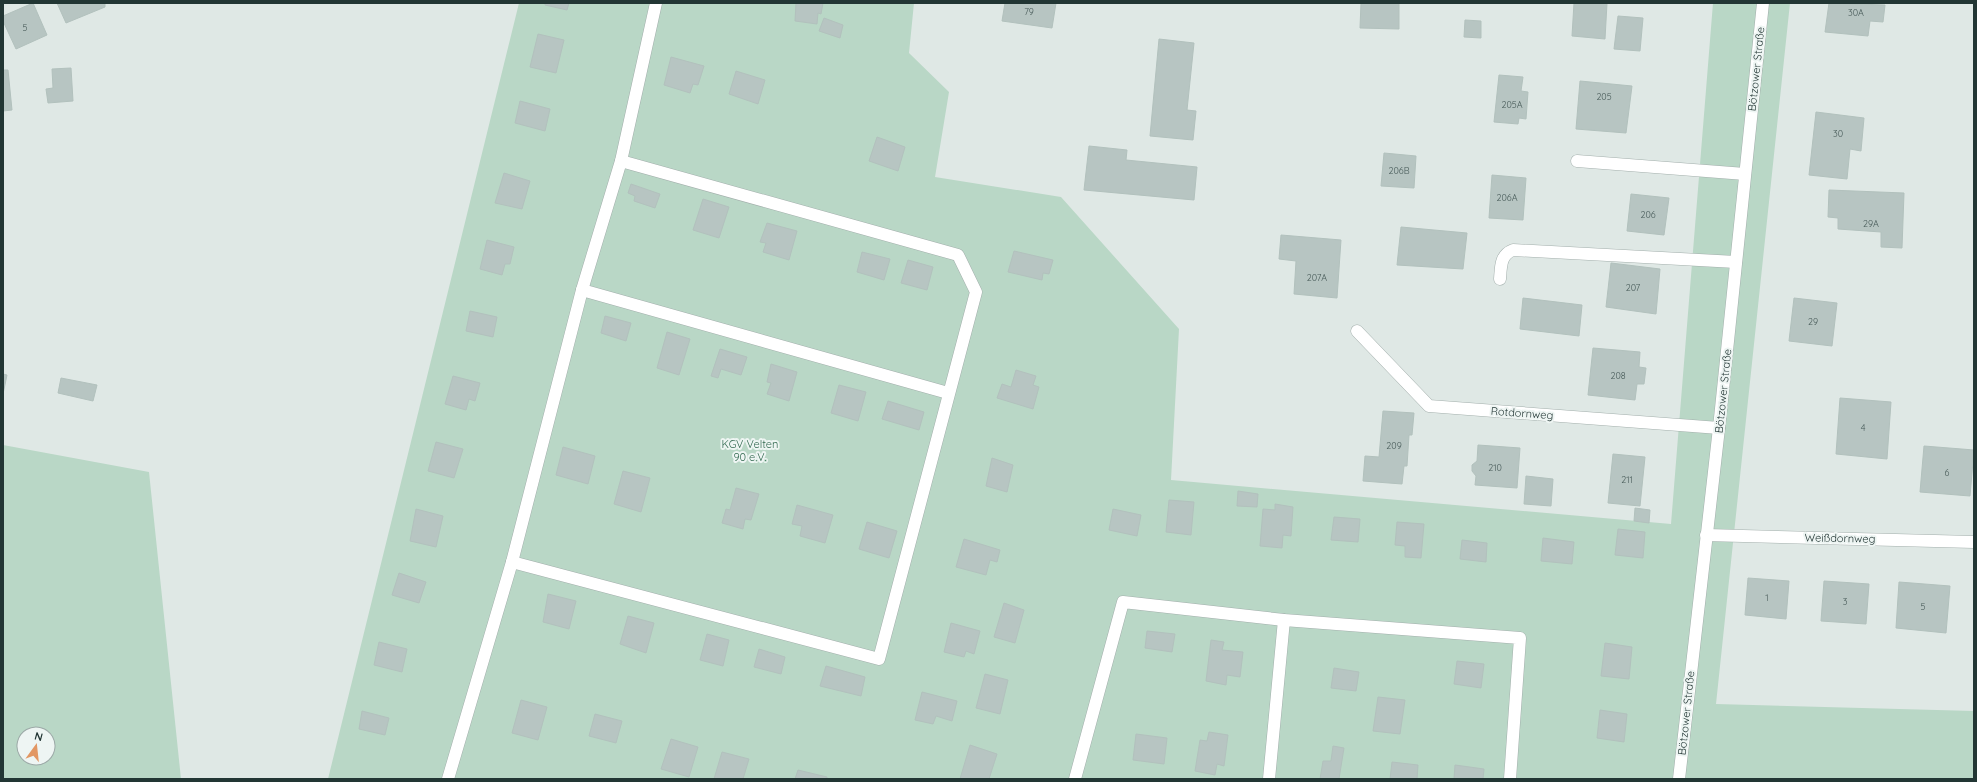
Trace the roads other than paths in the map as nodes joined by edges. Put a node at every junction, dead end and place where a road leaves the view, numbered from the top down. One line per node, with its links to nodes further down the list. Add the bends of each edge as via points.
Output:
1 (656, 3): 3 (street)
2 (1763, 3): 5 (street, Bötzower Straße)
3 (620, 161): 8 (street); 10 (street, via 958,255 976,292)
4 (1577, 161): 5 (street)
5 (1745, 174): 6 (street, Bötzower Straße)
6 (1736, 262): 7 (street, via 1513,250 1504,257); 11 (street, Bötzower Straße)
7 (1500, 279)
8 (582, 290): 10 (street); 14 (street)
9 (1357, 331): 11 (street, Rotdornweg, via 1428,406)
10 (948, 393): 14 (street, via 879,659)
11 (1719, 428): 12 (street, Bötzower Straße)
12 (1706, 535): 13 (street, Weißdornweg); 20 (street, Bötzower Straße)
13 (1974, 542)
14 (512, 562): 16 (street)
15 (1284, 620): 17 (street, via 1123,602); 18 (street); 19 (street, via 1520,638)
16 (448, 779)
17 (1075, 779)
18 (1269, 779)
19 (1510, 779)
20 (1679, 779)

